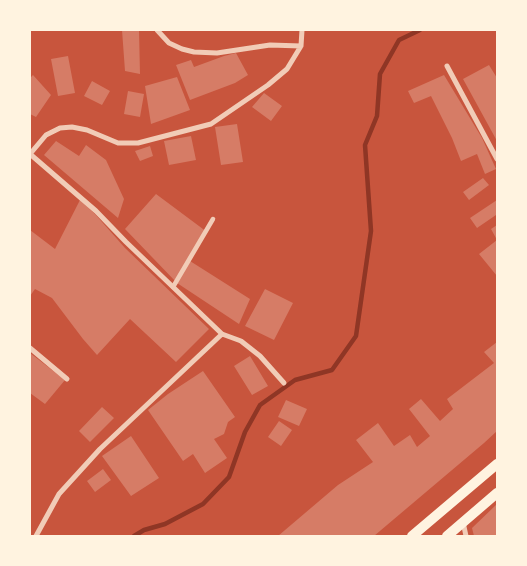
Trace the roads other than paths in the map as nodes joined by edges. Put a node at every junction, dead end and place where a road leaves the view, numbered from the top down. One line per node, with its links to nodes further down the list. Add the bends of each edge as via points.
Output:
1 (157, 30): 3 (street, via 169,43 194,52 217,53 270,45)
2 (302, 30): 3 (street)
3 (301, 46): 5 (street, via 287,69 211,124 138,143 118,143 72,127 60,128 46,135)
4 (447, 66): 6 (street)
5 (30, 154): 8 (street, via 96,211)
6 (497, 158)
7 (213, 219): 8 (street)
8 (173, 287): 9 (street)
9 (222, 334): 12 (street, via 241,341 260,356); 16 (street, via 94,455 59,494)
10 (30, 348): 11 (street)
11 (68, 379)
12 (284, 383)
13 (497, 464): 17 (main road)
14 (497, 493): 15 (main road)
15 (463, 522): 18 (main road); 19 (street)
16 (36, 536)
17 (412, 536)
18 (447, 536)
19 (466, 536)

